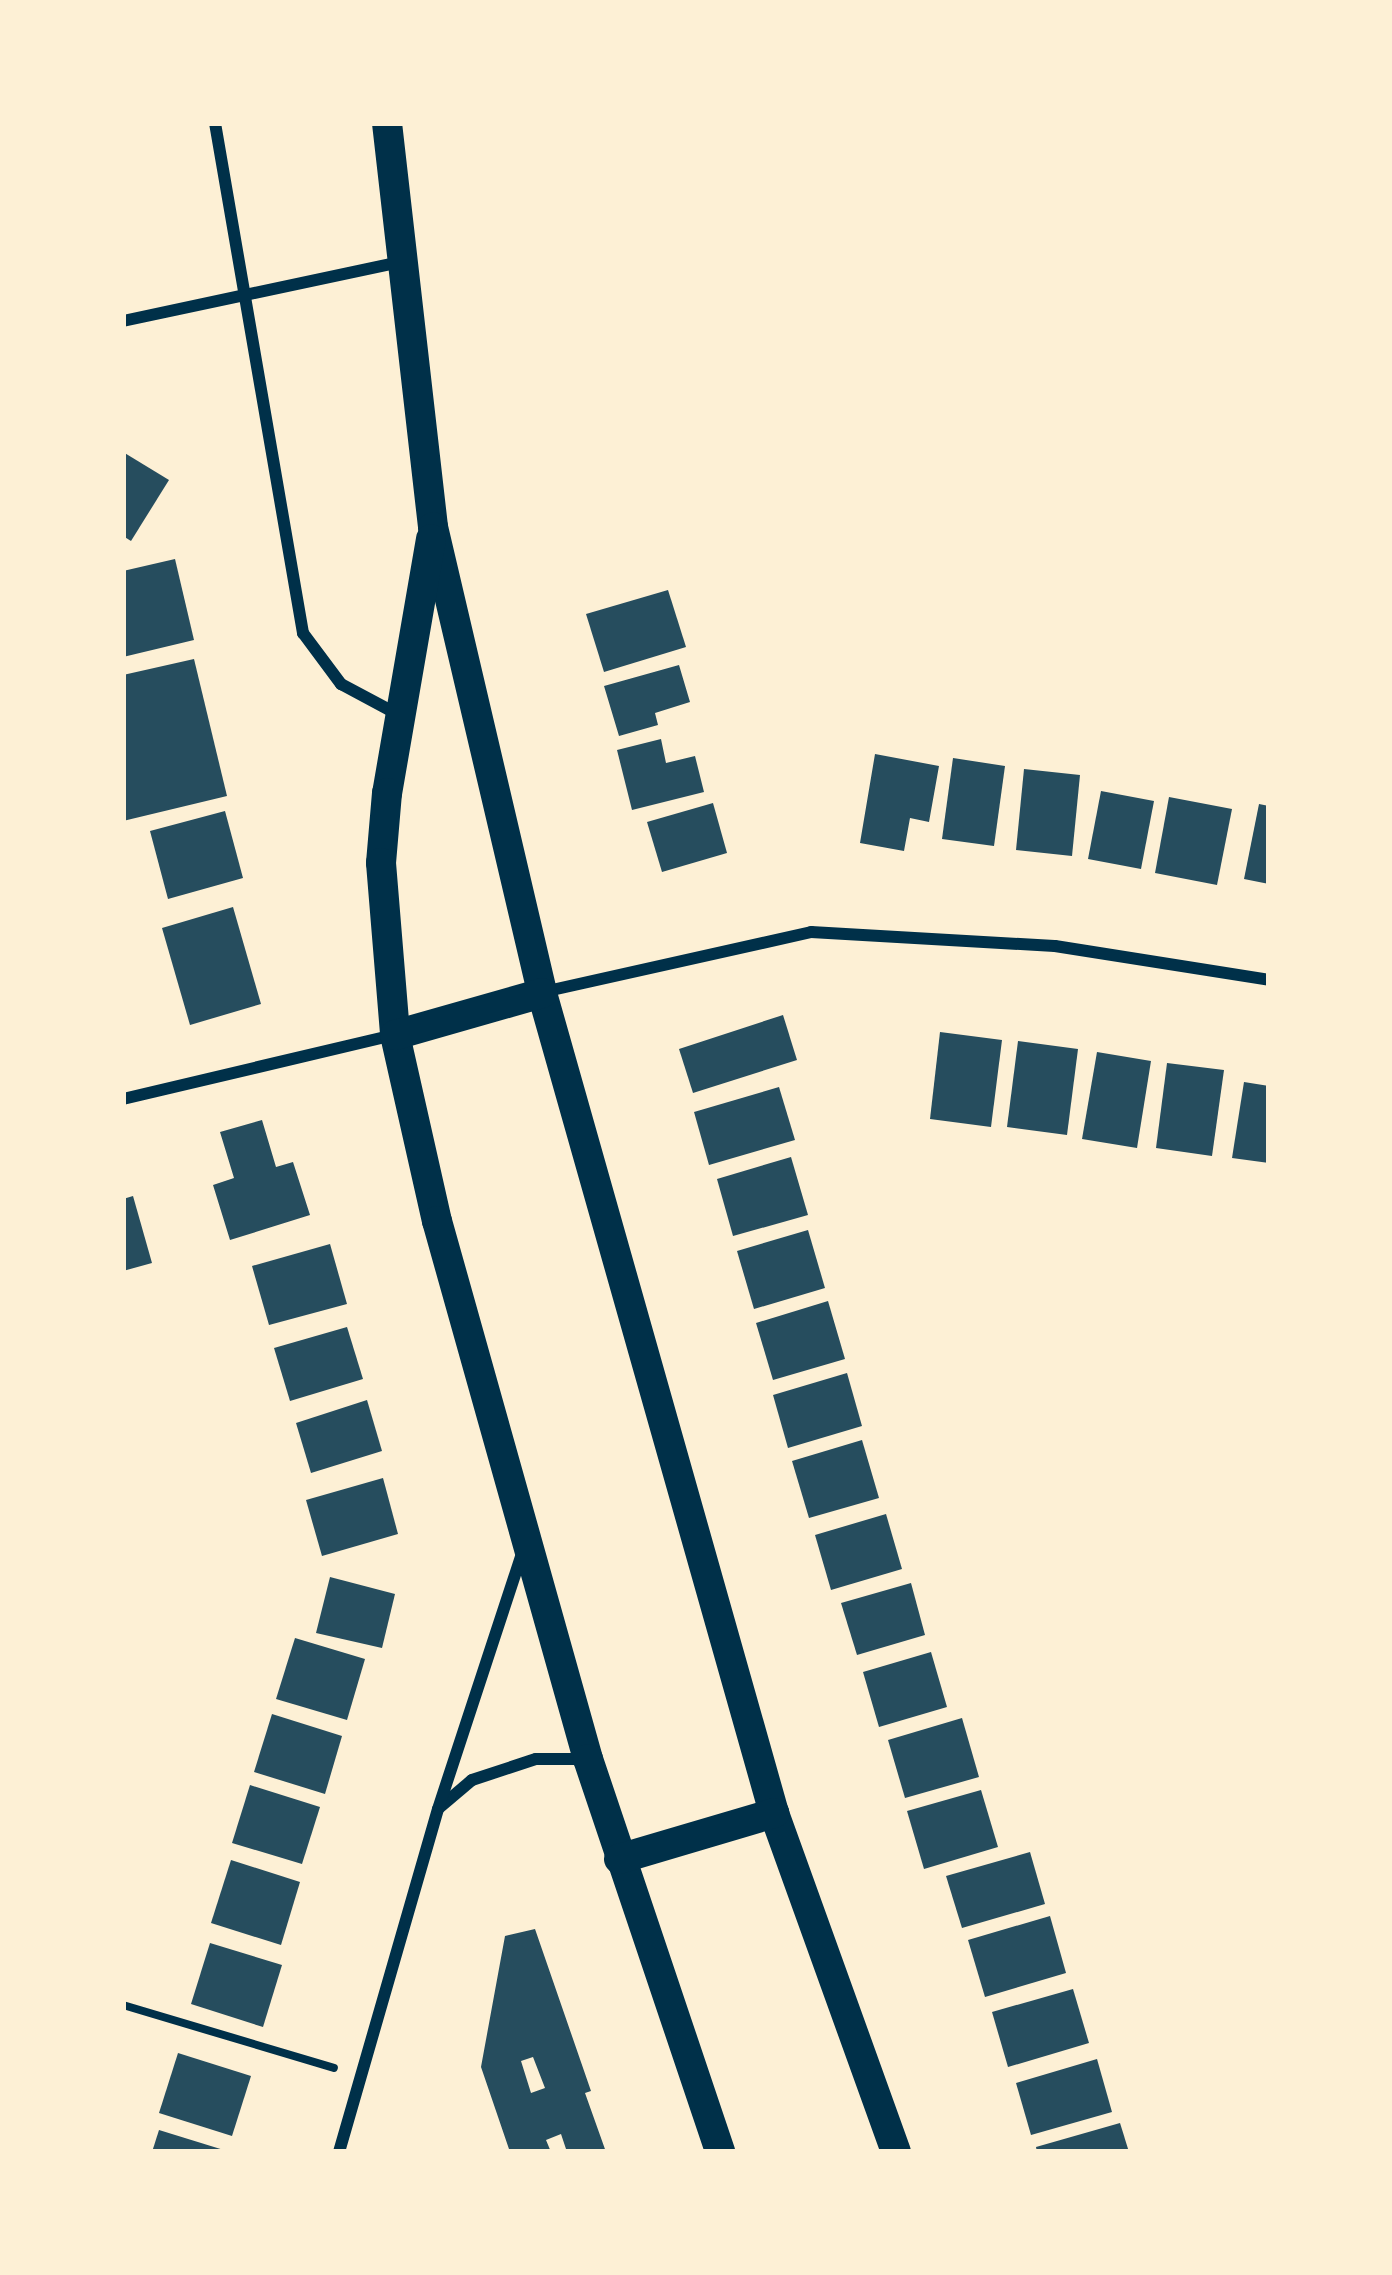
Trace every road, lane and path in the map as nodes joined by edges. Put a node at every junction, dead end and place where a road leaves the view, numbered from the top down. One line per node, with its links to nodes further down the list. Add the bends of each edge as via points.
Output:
1 (215, 123): 4 (street)
2 (387, 123): 3 (main road)
3 (402, 262): 4 (street); 6 (main road)
4 (244, 295): 5 (street); 7 (street, via 303,633 341,684)
5 (123, 321)
6 (433, 527): 7 (main road); 9 (main road)
7 (400, 716): 10 (main road, via 381,863)
8 (1269, 980): 9 (street, via 1055,946 811,932)
9 (542, 993): 10 (main road); 15 (main road)
10 (394, 1035): 11 (street); 12 (main road)
11 (123, 1099)
12 (526, 1541): 13 (main road); 14 (street)
13 (588, 1759): 14 (street, via 536,1759 472,1780); 16 (main road)
14 (438, 1809): 18 (street)
15 (774, 1813): 16 (main road); 21 (main road)
16 (619, 1859): 20 (main road)
17 (123, 2005): 18 (path)
18 (360, 2074): 19 (street)
19 (339, 2152)
20 (720, 2152)
21 (896, 2152)

